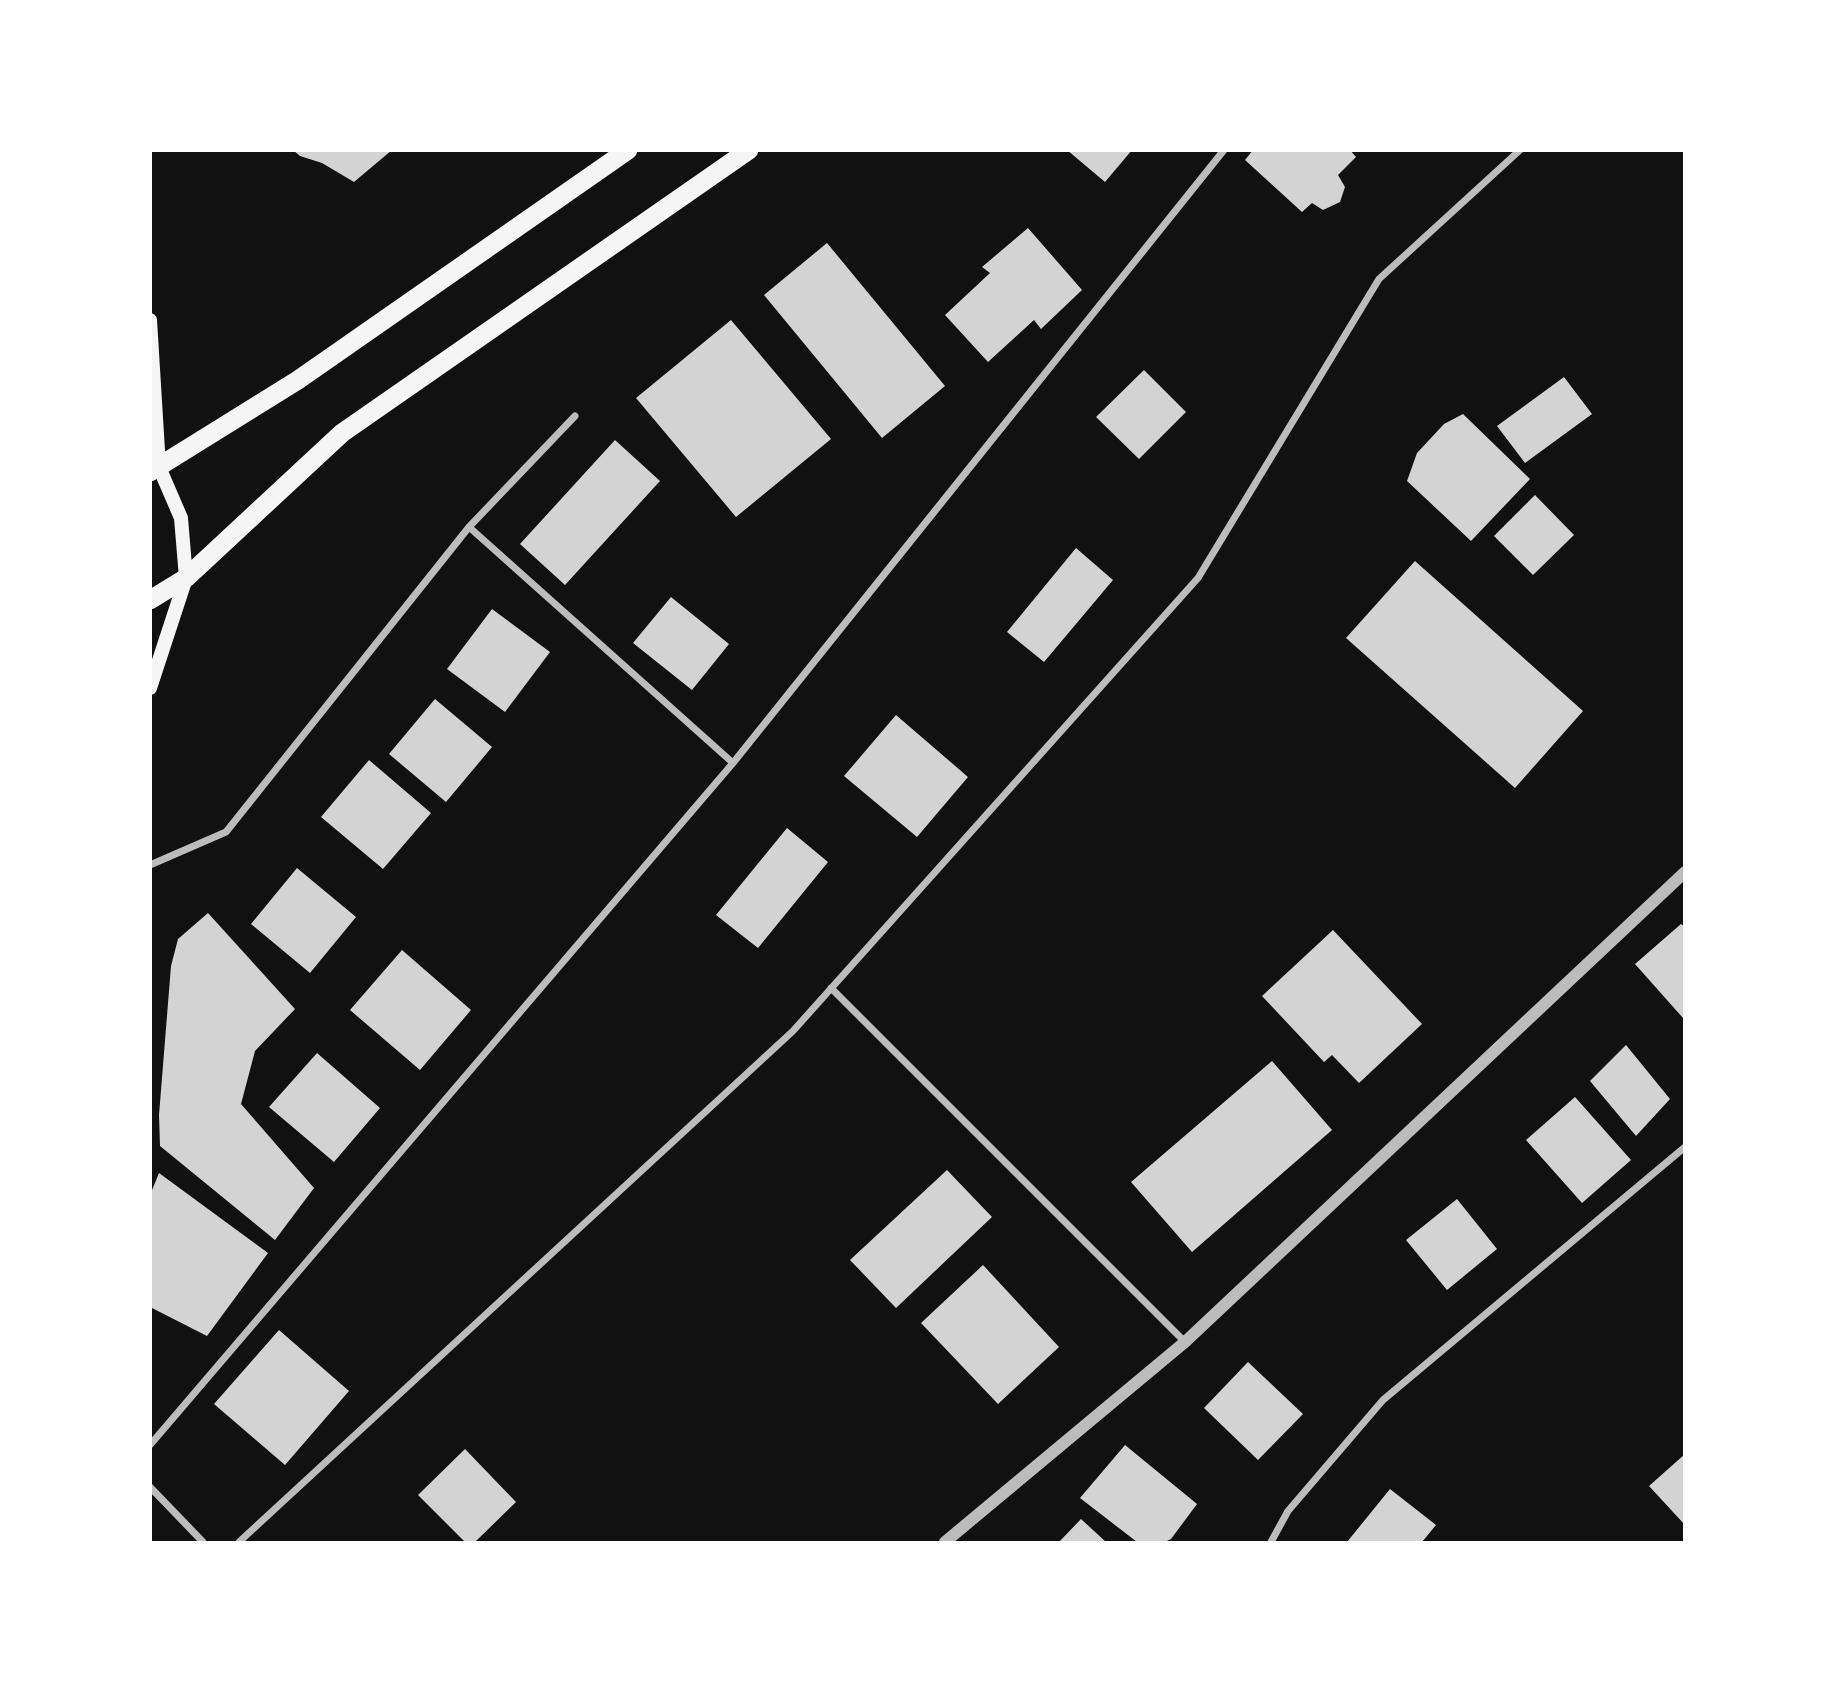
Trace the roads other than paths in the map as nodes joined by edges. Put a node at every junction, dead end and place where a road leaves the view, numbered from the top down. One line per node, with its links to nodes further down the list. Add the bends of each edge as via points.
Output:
1 (628, 150): 7 (highway, via 298,380)
2 (749, 150): 9 (highway, via 342,433)
3 (1224, 150): 12 (street)
4 (1520, 150): 15 (street, via 1379,279 1198,578)
5 (150, 320): 7 (main road)
6 (575, 416): 8 (street)
7 (155, 469): 9 (main road, via 181,518)
8 (469, 527): 12 (street); 13 (street, via 226,832)
9 (186, 578): 10 (highway); 11 (main road)
10 (150, 600)
11 (150, 688)
12 (733, 762): 18 (street)
13 (150, 865)
14 (1685, 872): 17 (street)
15 (831, 988): 17 (street); 21 (street, via 793,1031)
16 (1685, 1147): 23 (street, via 1383,1400 1288,1511)
17 (1185, 1342): 22 (street)
18 (150, 1445)
19 (150, 1487): 20 (street)
20 (203, 1542)
21 (239, 1542)
22 (945, 1542)
23 (1270, 1542)

